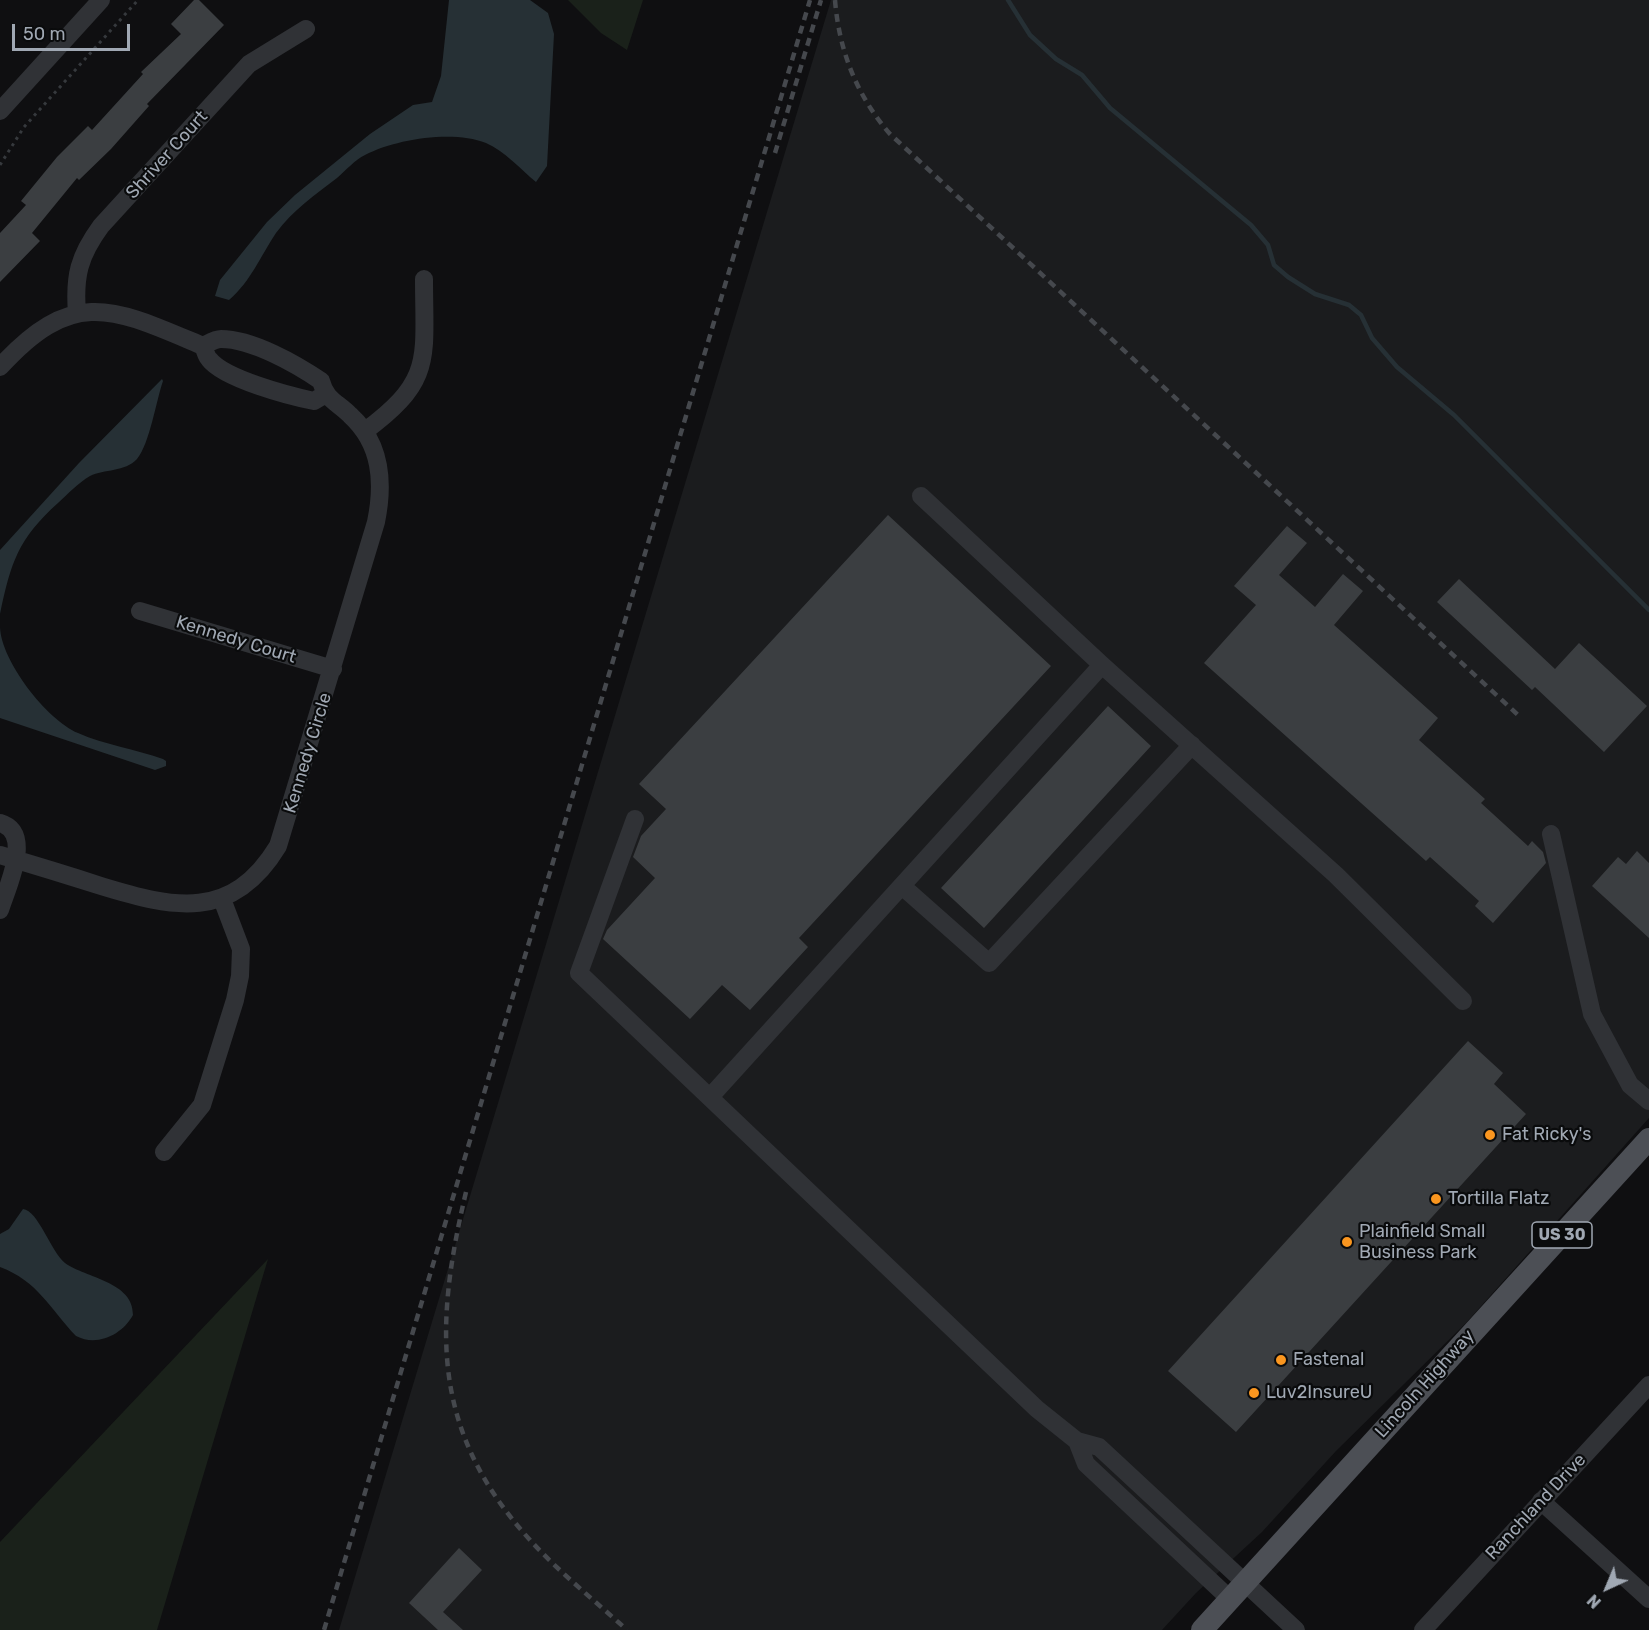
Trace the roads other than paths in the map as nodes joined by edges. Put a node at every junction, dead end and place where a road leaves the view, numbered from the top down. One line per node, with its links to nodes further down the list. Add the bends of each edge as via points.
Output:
1 (101, 0): 3 (street)
2 (306, 29): 5 (street, Shriver Court, via 249,64 101,226 76,273)
3 (0, 111)
4 (424, 279): 9 (street, via 424,360 412,388 398,405)
5 (77, 313): 6 (street, via 122,314); 7 (street, via 44,326)
6 (203, 346): 8 (street, via 209,360 241,380 314,401); 8 (street, Kennedy Circle, via 218,339 227,340 289,361 321,381)
7 (0, 367)
8 (324, 395): 9 (street, Kennedy Circle)
9 (365, 431): 13 (street, Kennedy Circle, via 380,468 380,503)
10 (921, 496): 12 (street)
11 (140, 611): 13 (street, Kennedy Court)
12 (1102, 665): 14 (street); 19 (street)
13 (333, 669): 20 (street, Kennedy Circle, via 278,846 254,878)
14 (1192, 745): 19 (street, via 989,963); 22 (street, via 1336,875)
15 (635, 819): 23 (street, via 579,973)
16 (0, 823): 18 (street, via 13,831 17,843)
17 (1551, 834): 24 (street, via 1592,1014 1630,1085)
18 (8, 857): 20 (street, Kennedy Circle, via 152,901 183,905); 21 (street)
19 (902, 886): 23 (street)
20 (222, 899): 26 (street, via 241,949 235,1000 202,1105)
21 (0, 910)
22 (1463, 1001)
23 (710, 1097): 29 (street, via 1036,1409 1077,1441 1099,1447)
24 (1649, 1101)
25 (1649, 1139): 29 (main road, Lincoln Highway / US 30)
26 (164, 1152)
27 (1649, 1385): 28 (street, Ranchland Drive)
28 (1541, 1501): 30 (street); 33 (street, Ranchland Drive)
29 (1238, 1592): 31 (main road, Lincoln Highway / US 30); 32 (street)
30 (1649, 1599)
31 (1202, 1630)
32 (1296, 1630)
33 (1423, 1630)

